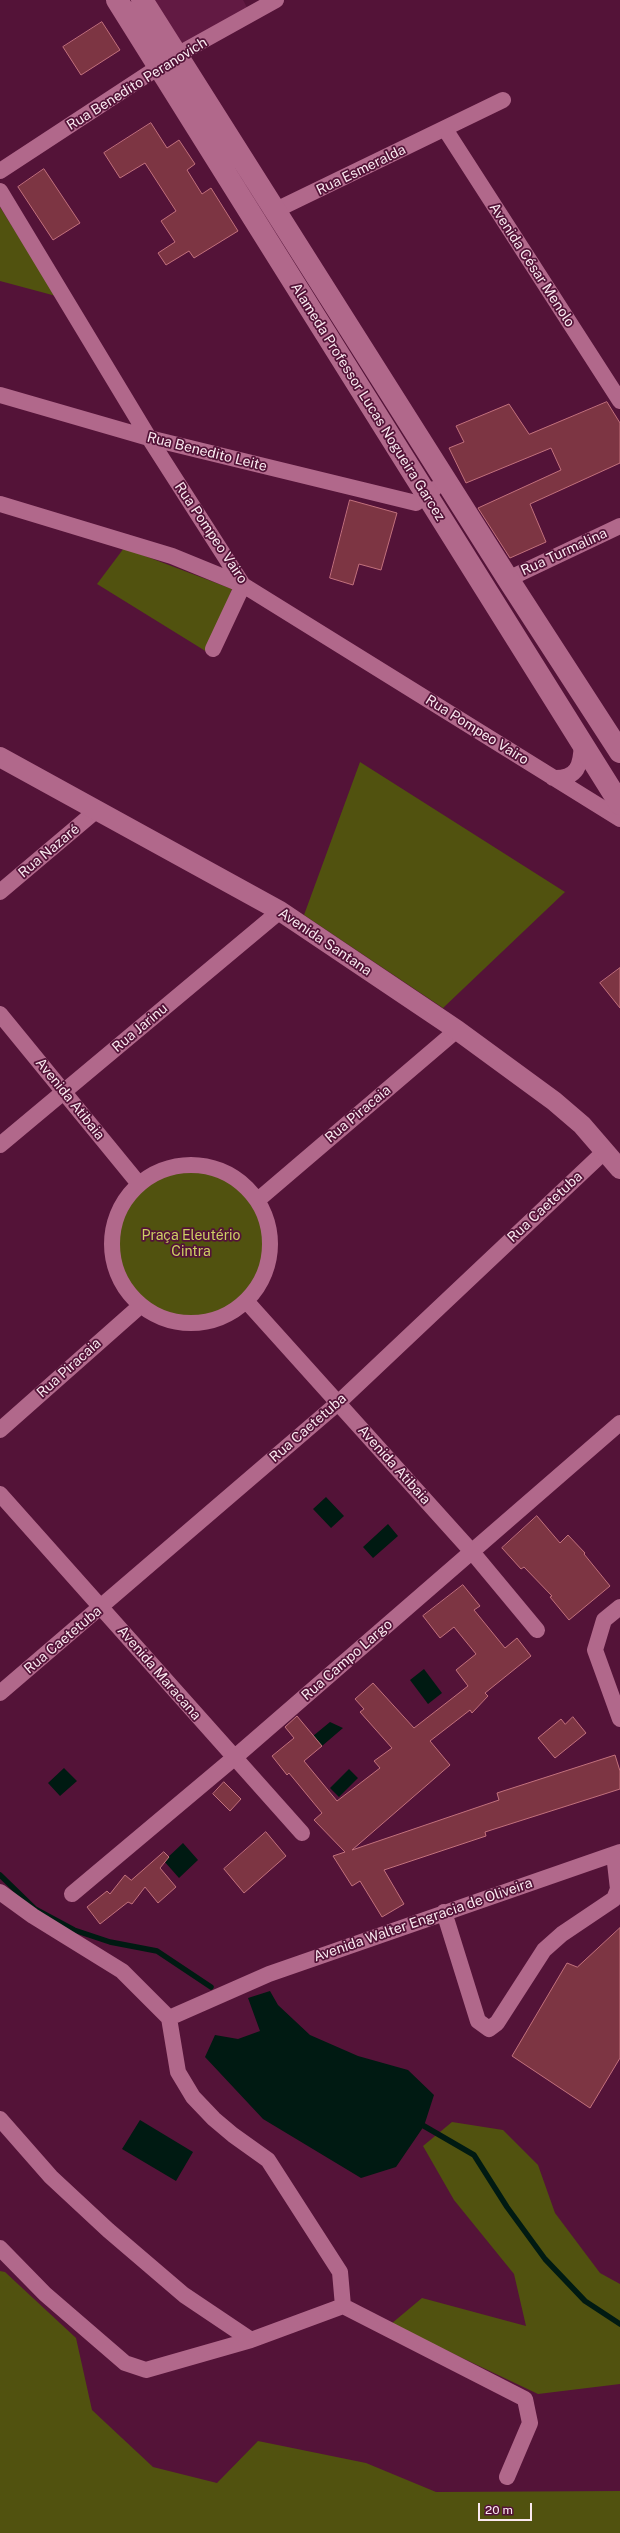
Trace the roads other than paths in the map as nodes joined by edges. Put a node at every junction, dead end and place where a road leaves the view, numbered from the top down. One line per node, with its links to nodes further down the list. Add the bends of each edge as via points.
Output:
1 (117, 0): 5 (main road, Alameda Professor Lucas Nogueira Garcez)
2 (142, 0): 4 (main road, Alameda Professor Lucas Nogueira Garcez)
3 (276, 0): 4 (street, Rua Benedito Peranovich)
4 (177, 55): 5 (street, Rua Benedito Peranovich); 10 (main road, Alameda Professor Lucas Nogueira Garcez)
5 (159, 68): 8 (street, Rua Benedito Peranovich); 15 (main road, Alameda Professor Lucas Nogueira Garcez)
6 (503, 100): 7 (street, Rua Esmeralda)
7 (445, 129): 10 (street, Rua Esmeralda); 12 (street, Avenida César Menolo)
8 (0, 172)
9 (0, 191): 13 (street, Rua Pompeo Vairo)
10 (276, 210): 14 (main road, Alameda Professor Lucas Nogueira Garcez)
11 (0, 395): 13 (street, Rua Benedito Leite)
12 (620, 401)
13 (149, 438): 15 (street, Rua Benedito Leite); 19 (street, Rua Pompeo Vairo)
14 (447, 481): 15 (street); 18 (main road, Alameda Professor Lucas Nogueira Garcez)
15 (420, 498): 21 (main road, Alameda Professor Lucas Nogueira Garcez, via 437,514)
16 (0, 504): 19 (street, via 172,556)
17 (620, 526): 18 (street, Rua Turmalina)
18 (508, 579): 22 (main road, Alameda Professor Lucas Nogueira Garcez)
19 (244, 585): 20 (street); 24 (street, Rua Pompeo Vairo)
20 (213, 649)
21 (582, 743): 24 (street, via 580,764 574,773 565,778); 25 (main road, Alameda Professor Lucas Nogueira Garcez)
22 (620, 752)
23 (0, 757): 26 (street, Avenida Santana)
24 (552, 778): 27 (street, Rua Pompeo Vairo)
25 (620, 804)
26 (97, 810): 28 (street, Rua Nazaré); 29 (street, Avenida Santana)
27 (620, 819)
28 (0, 892)
29 (280, 911): 31 (street, Avenida Santana); 32 (street, Rua Jarinu)
30 (0, 1014): 32 (street, Avenida Atibaia)
31 (457, 1030): 34 (street, Avenida Santana, via 554,1101 582,1125); 37 (street, Rua Piracaia)
32 (64, 1091): 33 (street, Rua Jarinu); 36 (street, Avenida Atibaia)
33 (0, 1145)
34 (605, 1151): 35 (street, Avenida Santana); 40 (street, Rua Caetetuba)
35 (620, 1169)
36 (139, 1184): 37 (street, via 160,1171 184,1165 209,1167 232,1176); 39 (street, via 123,1204 116,1221 112,1252 118,1276)
37 (259, 1199): 38 (street, via 270,1237 268,1262)
38 (248, 1303): 39 (street, via 222,1317 198,1323 173,1322); 40 (street, Avenida Atibaia)
39 (139, 1307): 42 (street, Rua Piracaia)
40 (338, 1403): 44 (street, Avenida Atibaia); 45 (street, Rua Caetetuba)
41 (620, 1423): 44 (street, Rua Campo Largo)
42 (0, 1430)
43 (0, 1494): 45 (street, Avenida Maracana)
44 (473, 1553): 47 (street, Avenida Atibaia); 50 (street, Rua Campo Largo, via 420,1595)
45 (102, 1607): 48 (street, Rua Caetetuba); 50 (street, Avenida Maracana)
46 (620, 1607): 49 (street, via 604,1620 595,1650)
47 (536, 1630)
48 (0, 1693)
49 (620, 1718)
50 (234, 1758): 51 (street, Avenida Maracana); 54 (street, Rua Campo Largo)
51 (302, 1833)
52 (617, 1853): 55 (street, Avenida Walter Engracia de Oliveira); 55 (street, via 618,1888 614,1899 562,1934 544,1950 497,2023 489,2029 478,2021)
53 (0, 1892): 56 (street, via 33,1916 122,1971)
54 (72, 1894)
55 (444, 1912): 56 (street, Avenida Walter Engracia de Oliveira, via 227,1991)
56 (169, 2018): 59 (street, via 178,2072 193,2097 232,2136 268,2160 340,2272)
57 (0, 2119): 60 (street, via 51,2177 108,2230 184,2295)
58 (0, 2248): 60 (street, via 45,2294 125,2363 146,2370)
59 (343, 2306): 60 (street); 61 (street, via 525,2399 530,2423)
60 (251, 2340)
61 (507, 2477)

